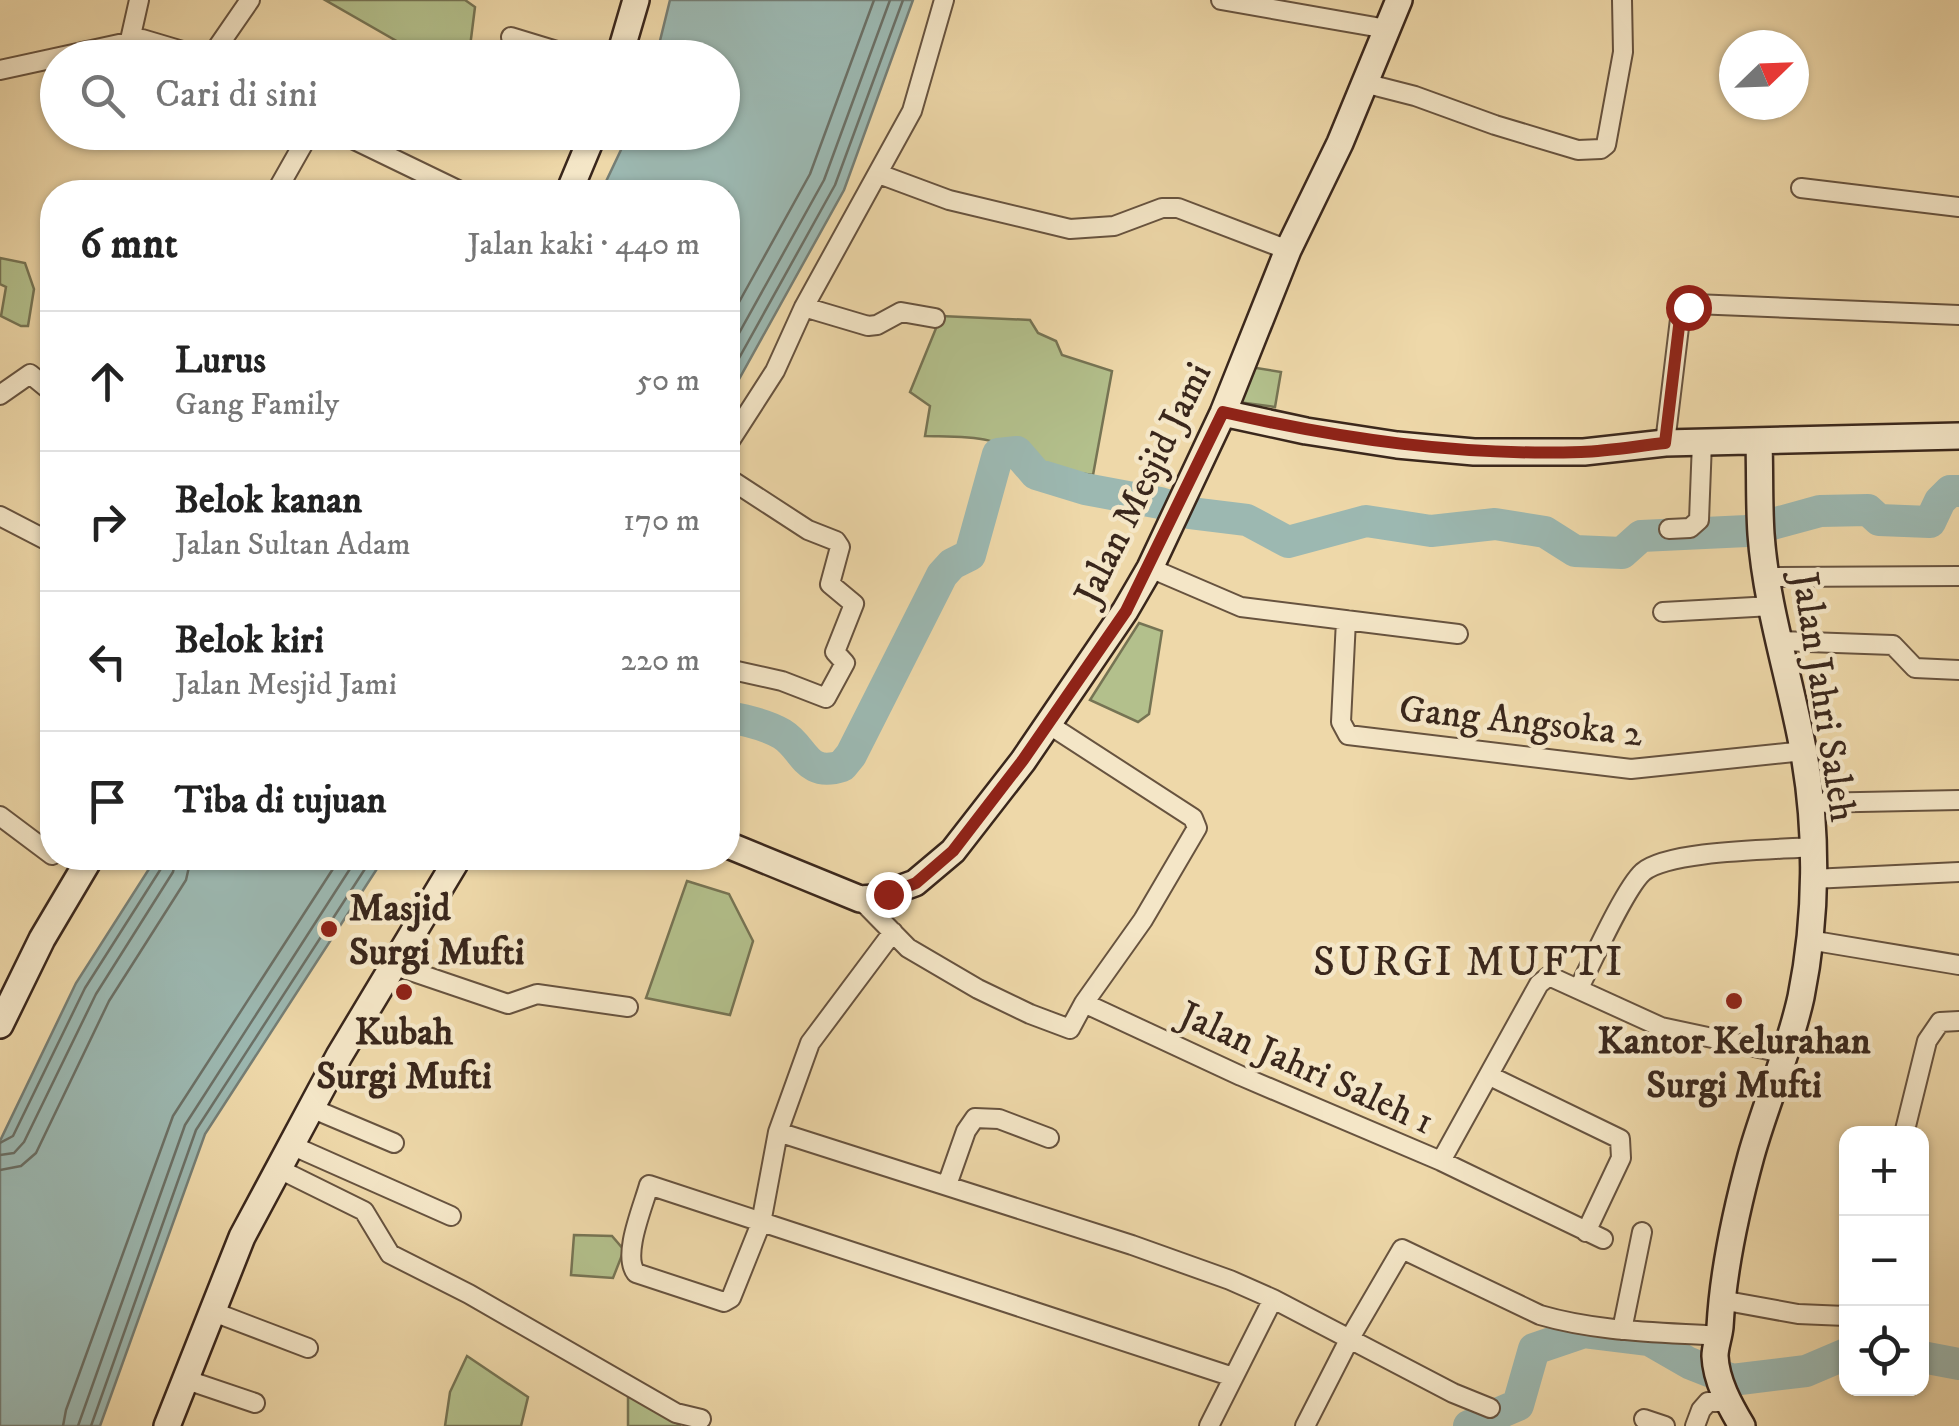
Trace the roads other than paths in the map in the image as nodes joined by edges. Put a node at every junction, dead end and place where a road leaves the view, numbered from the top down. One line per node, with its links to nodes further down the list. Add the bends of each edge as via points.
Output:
1 (139, 0): 10 (street)
2 (250, 0): 11 (street)
3 (636, 0): 13 (street)
4 (944, 0): 20 (street, via 912,111)
5 (1221, 0): 8 (street)
6 (1399, 0): 8 (street, Jalan Mesjid Jami)
7 (1622, 0): 16 (street, via 1623,52 1601,149 1578,150)
8 (1386, 30): 16 (street, Jalan Mesjid Jami)
9 (511, 37): 12 (street)
10 (130, 40)
11 (221, 40)
12 (521, 40)
13 (624, 40)
14 (40, 61): 15 (street)
15 (0, 70)
16 (1364, 83): 26 (street, Jalan Mesjid Jami)
17 (300, 150): 21 (street)
18 (375, 150): 22 (street)
19 (586, 150): 23 (street)
20 (879, 174): 26 (street, via 949,200 1070,229 1114,226 1178,208); 27 (street)
21 (283, 180)
22 (437, 180)
23 (574, 180)
24 (1801, 188): 25 (street)
25 (1959, 207)
26 (1288, 250): 32 (street, Jalan Mesjid Jami)
27 (804, 306): 29 (street, via 868,326 901,312); 33 (street, via 775,371)
28 (1959, 315): 36 (street, via 1694,304 1680,318)
29 (935, 318)
30 (40, 382): 31 (street, via 30,374)
31 (0, 395)
32 (1223, 412): 36 (street, via 1306,431 1474,452 1584,452); 42 (street, Jalan Mesjid Jami)
33 (740, 425)
34 (1959, 436): 37 (street)
35 (1702, 442): 36 (street); 37 (street); 40 (street, via 1699,520 1690,528)
36 (1665, 443)
37 (1759, 443): 43 (street, Jalan Jahri Saleh)
38 (740, 486): 51 (street, via 836,541 830,584 854,604 834,654 845,663 826,698)
39 (0, 516): 41 (street)
40 (1669, 529)
41 (40, 537)
42 (1150, 568): 47 (street, via 1241,607); 52 (street, Jalan Mesjid Jami)
43 (1767, 576): 44 (street); 45 (street, Jalan Jahri Saleh)
44 (1959, 576)
45 (1772, 606): 46 (street); 49 (street, Jalan Jahri Saleh)
46 (1663, 612)
47 (1346, 620): 48 (street); 53 (street, Gang Angsoka 2, via 1341,722 1348,735 1631,769)
48 (1458, 634)
49 (1780, 641): 50 (street, via 1892,645 1914,668); 53 (street, Jalan Jahri Saleh)
50 (1959, 670)
51 (740, 672)
52 (1048, 724): 64 (street, Jalan Mesjid Jami, via 943,860 916,883); 70 (street, via 1192,818 1197,828)
53 (1804, 751): 55 (street, Jalan Jahri Saleh)
54 (1959, 800): 55 (street)
55 (1811, 803): 58 (street, Jalan Jahri Saleh)
56 (0, 816): 57 (street)
57 (40, 846)
58 (1812, 847): 63 (street, Jalan Jahri Saleh); 69 (street, via 1684,857 1648,868)
59 (740, 850): 64 (street)
60 (82, 870): 73 (street)
61 (451, 870): 68 (street)
62 (1959, 872): 63 (street)
63 (1812, 880): 66 (street, Jalan Jahri Saleh)
64 (860, 899): 65 (street)
65 (893, 932): 70 (street, via 908,948 1070,1029); 78 (street, via 810,1043)
66 (1809, 940): 67 (street); 74 (street, Jalan Jahri Saleh)
67 (1959, 964)
68 (394, 965): 71 (street, via 508,1004 538,994); 76 (street)
69 (1578, 988): 74 (street, Jalan Jahri Saleh 1, via 1661,1027); 75 (street, Jalan Jahri Saleh 1, via 1549,976 1539,984)
70 (1084, 1003): 82 (street, Jalan Jahri Saleh 1)
71 (628, 1007)
72 (1959, 1021): 77 (street, via 1940,1022 1929,1036)
73 (0, 1025)
74 (1788, 1054): 89 (street, Jalan Jahri Saleh, via 1752,1153)
75 (1490, 1076): 82 (street, Jalan Jahri Saleh 1); 82 (street, via 1620,1139 1621,1158 1594,1235)
76 (311, 1108): 80 (street); 81 (street)
77 (1906, 1126)
78 (778, 1132): 84 (street); 86 (street)
79 (1049, 1138): 84 (street, via 999,1119 975,1118)
80 (394, 1143)
81 (291, 1144): 83 (street); 85 (street)
82 (1440, 1162)
83 (279, 1169): 90 (street); 102 (street, via 364,1212 390,1254 663,1406)
84 (947, 1185): 88 (street)
85 (452, 1216)
86 (762, 1223): 86 (street, via 649,1185 631,1268 724,1302 733,1295); 96 (street)
87 (1642, 1232): 92 (street)
88 (1273, 1299): 94 (street); 96 (street)
89 (1721, 1300): 91 (street); 93 (street, Jalan Jahri Saleh)
90 (211, 1311): 95 (street); 97 (street)
91 (1839, 1316)
92 (1622, 1330): 93 (street); 94 (street, via 1540,1315 1402,1249)
93 (1720, 1336): 98 (street, Jalan Jahri Saleh, via 1714,1354)
94 (1350, 1338): 100 (street); 105 (street)
95 (308, 1348)
96 (1233, 1377): 104 (street)
97 (184, 1380): 99 (street); 103 (street)
98 (1723, 1386): 107 (street, via 1700,1410); 108 (street)
99 (255, 1403)
100 (1490, 1408)
101 (1644, 1419): 106 (street)
102 (700, 1420)
103 (167, 1426)
104 (1210, 1426)
105 (1306, 1426)
106 (1665, 1426)
107 (1695, 1426)
108 (1742, 1426)

